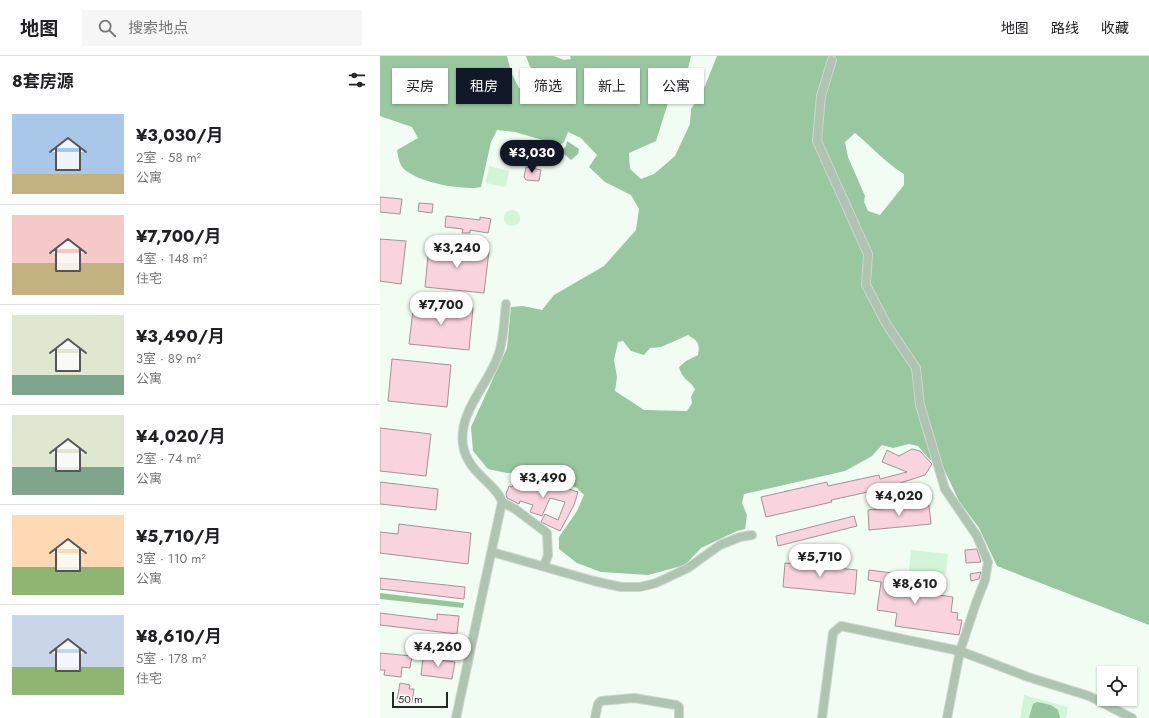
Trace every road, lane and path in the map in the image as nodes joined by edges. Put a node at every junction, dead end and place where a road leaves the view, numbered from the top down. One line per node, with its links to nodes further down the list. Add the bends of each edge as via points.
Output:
1 (832, 60): 7 (street, via 821,96 817,141 868,254 866,285 887,325 916,368 920,405 945,489 977,536 988,562 985,580)
2 (506, 304): 3 (street, via 501,348 468,416 463,444 470,464 501,497)
3 (502, 502): 5 (street); 6 (street, via 547,533 548,555)
4 (752, 535): 6 (street, via 720,545 688,568 656,583 640,587 621,587)
5 (492, 552): 6 (street); 8 (street)
6 (544, 566)
7 (960, 651): 11 (street, via 841,626 833,632); 12 (street); 13 (street, via 1028,677 1089,696)
8 (456, 718)
9 (595, 718): 10 (street, via 601,701 634,698 679,707)
10 (679, 718)
11 (822, 718)
12 (947, 718)
13 (1132, 718)

